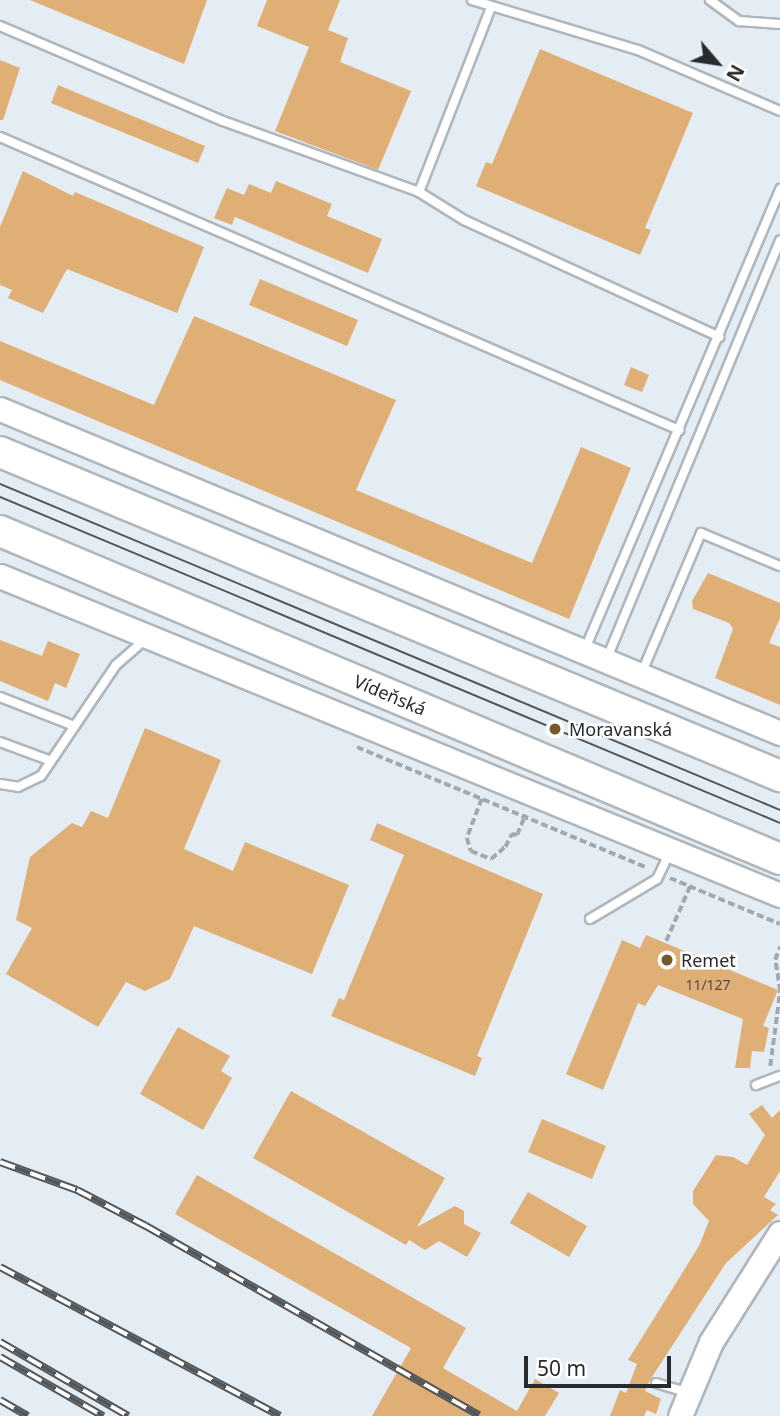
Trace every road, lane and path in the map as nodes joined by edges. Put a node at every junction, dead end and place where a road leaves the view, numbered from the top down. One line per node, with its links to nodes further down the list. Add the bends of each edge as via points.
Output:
1 (472, 0): 3 (lane)
2 (710, 0): 4 (lane, via 739,22)
3 (491, 7): 6 (lane, via 638,50); 9 (lane)
4 (780, 24)
5 (0, 26): 9 (lane, via 223,121)
6 (780, 111)
7 (0, 137): 13 (lane)
8 (780, 189): 11 (lane)
9 (419, 191): 11 (lane, via 464,220)
10 (780, 240): 20 (lane)
11 (719, 337): 13 (lane)
12 (0, 409): 19 (street)
13 (679, 430): 19 (lane)
14 (0, 452): 27 (highway)
15 (0, 531): 31 (highway, Vídeňská)
16 (780, 566): 21 (lane, via 701,533)
17 (0, 576): 18 (street, Vídeňská)
18 (149, 637): 23 (lane, via 116,665); 30 (street, Vídeňská)
19 (584, 652): 20 (street)
20 (606, 660): 21 (street)
21 (641, 675): 24 (street)
22 (0, 696): 23 (lane)
23 (74, 726): 26 (lane)
24 (780, 733)
25 (0, 742): 26 (lane)
26 (51, 761): 28 (lane, via 30,784)
27 (780, 776)
28 (0, 784)
29 (482, 799): 32 (path, via 470,821 467,838 471,851 491,859 506,848 512,834 517,835 524,817)
30 (671, 850): 33 (street, Vídeňská); 34 (lane, via 657,878)
31 (780, 859)
32 (636, 864)
33 (780, 895)
34 (590, 919)
35 (780, 924): 36 (path, via 690,886)
36 (666, 941)
37 (780, 947): 38 (path, via 775,960 780,991 770,1063)
38 (777, 1077): 39 (lane)
39 (756, 1085)
40 (780, 1233): 42 (street, via 711,1342)
41 (656, 1382): 42 (lane)
42 (688, 1394): 43 (street)
43 (680, 1416)

